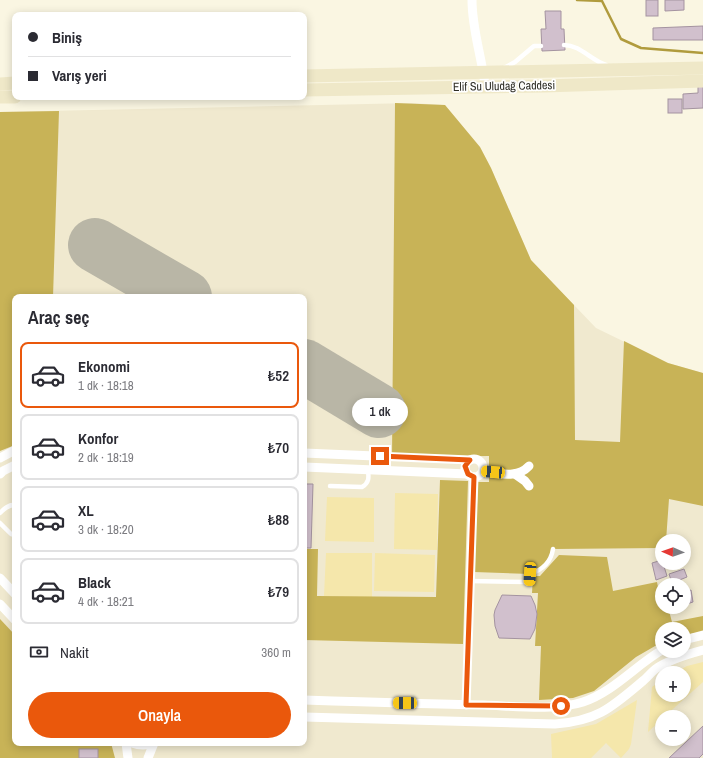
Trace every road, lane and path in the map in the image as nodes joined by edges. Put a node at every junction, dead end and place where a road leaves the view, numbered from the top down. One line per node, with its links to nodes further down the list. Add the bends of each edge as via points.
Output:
1 (472, 0): 6 (street, via 475,38)
2 (564, 45): 5 (lane, via 571,45 596,61)
3 (542, 46): 6 (lane, via 534,46 515,62)
4 (703, 68): 5 (main road, Elif Su Uludağ Caddesi)
5 (620, 70): 6 (main road, Elif Su Uludağ Caddesi)
6 (490, 72): 7 (main road, Elif Su Uludağ Caddesi); 11 (street)
7 (307, 76)
8 (703, 81): 11 (main road, Elif Su Uludağ Caddesi)
9 (12, 83): 10 (main road)
10 (0, 84)
11 (485, 86): 12 (main road, Elif Su Uludağ Caddesi)
12 (307, 90)
13 (12, 96): 14 (main road)
14 (0, 97)
15 (12, 452): 18 (street)
16 (307, 453): 17 (street)
17 (369, 456): 19 (street); 23 (street)
18 (0, 458)
19 (470, 460): 24 (street, via 481,461); 27 (street, via 465,466)
20 (12, 466): 25 (street)
21 (529, 466): 26 (street, via 521,473)
22 (307, 467): 23 (street)
23 (368, 470): 27 (street); 28 (lane, via 369,479 362,487)
24 (482, 472): 26 (street); 27 (street, via 480,475)
25 (0, 474)
26 (515, 474): 29 (street)
27 (471, 476): 36 (street)
28 (330, 486)
29 (529, 486)
30 (12, 505): 31 (lane, via 4,508)
31 (0, 513)
32 (0, 522): 33 (lane)
33 (12, 534)
34 (553, 549): 36 (lane, via 552,555 541,570 530,574 529,582)
35 (0, 578): 37 (street)
36 (470, 581): 48 (street)
37 (12, 591)
38 (0, 604): 39 (street)
39 (12, 617)
40 (703, 635): 41 (street)
41 (691, 638)
42 (703, 650): 45 (street, via 664,664)
43 (655, 655): 44 (street)
44 (635, 668): 45 (street); 48 (street, via 597,696 574,705)
45 (643, 681): 50 (street, via 617,704 600,714 570,723)
46 (307, 700): 47 (street)
47 (390, 702): 48 (street); 50 (street)
48 (466, 705)
49 (307, 717): 50 (street)
50 (390, 719)
51 (126, 746): 53 (street)
52 (153, 746): 54 (street)
53 (128, 758)
54 (148, 758)

